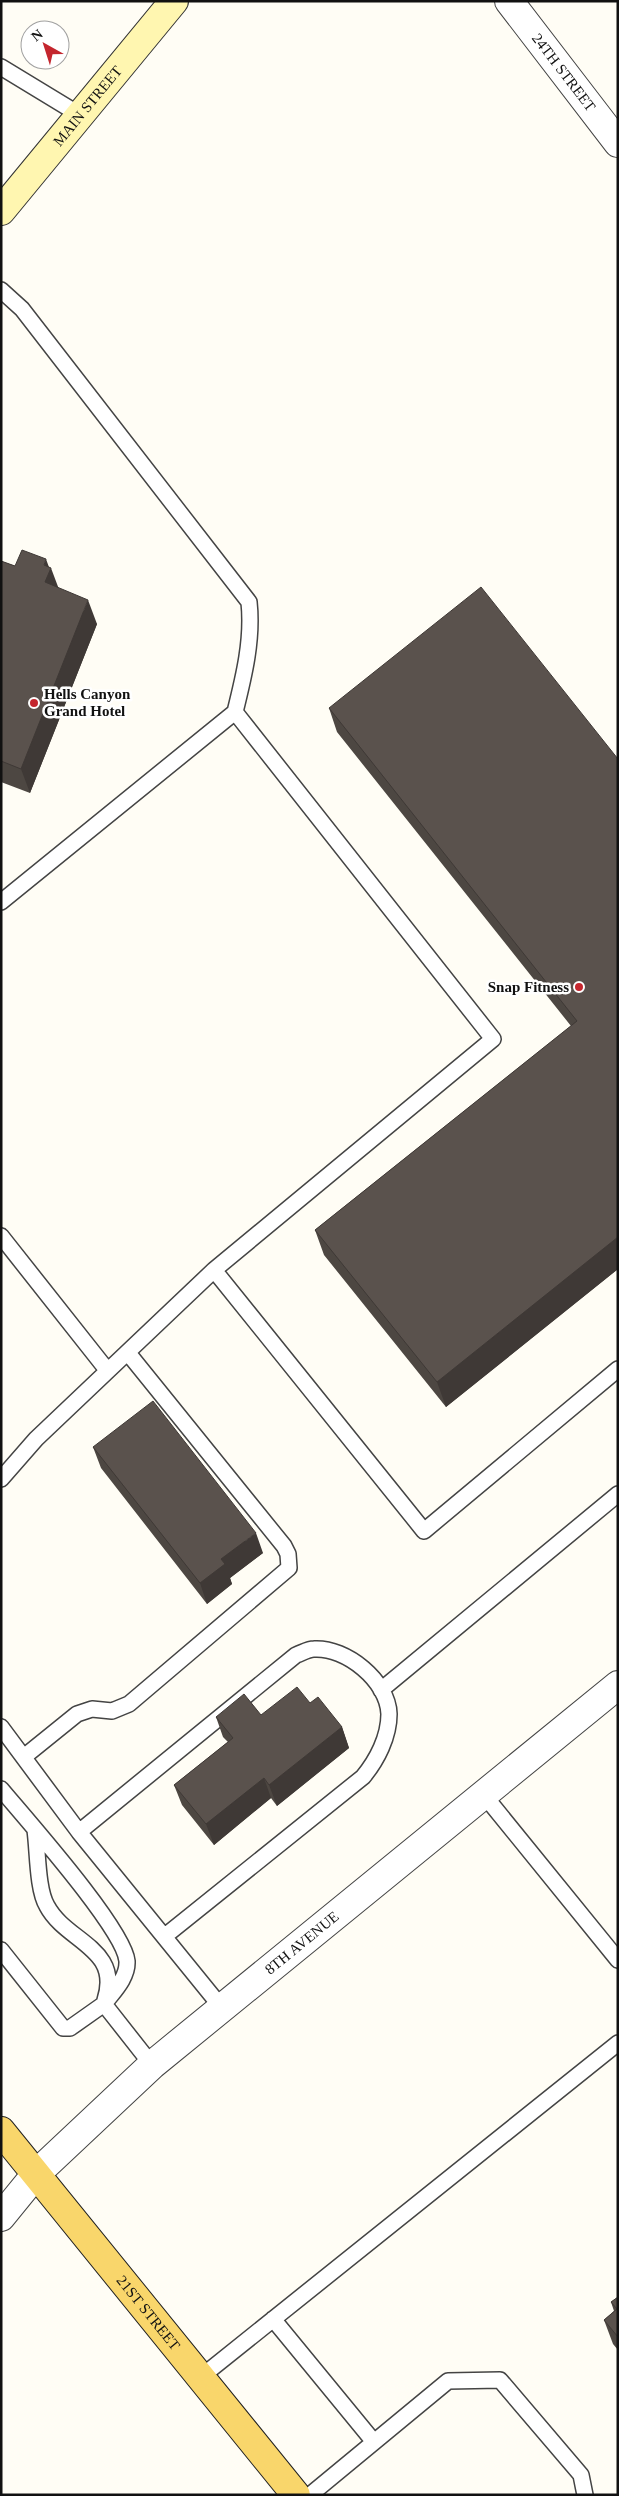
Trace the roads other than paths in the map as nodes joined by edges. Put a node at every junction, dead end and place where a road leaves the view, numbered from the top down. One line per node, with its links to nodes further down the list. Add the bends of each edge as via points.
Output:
1 (174, 1): 4 (main road, MAIN STREET)
2 (510, 1): 5 (street, 24TH STREET)
3 (1, 67): 4 (lane)
4 (80, 115): 6 (main road, MAIN STREET)
5 (618, 143)
6 (1, 211)
7 (1, 290): 8 (lane, via 22,309 249,602 251,622)
8 (235, 712): 9 (lane); 11 (lane, via 493,1038)
9 (1, 902)
10 (1, 1236): 14 (lane)
11 (214, 1270): 12 (lane); 13 (lane, via 424,1531)
12 (128, 1353): 14 (lane); 20 (lane, via 288,1554 288,1568 129,1704 112,1711 92,1710 77,1714)
13 (618, 1369)
14 (107, 1370): 15 (lane, via 36,1439)
15 (1, 1480)
16 (618, 1494): 18 (lane)
17 (618, 1686): 22 (street, 8TH AVENUE)
18 (381, 1690): 24 (lane, via 345,1655 313,1648 296,1655); 25 (lane, via 389,1714 386,1732 382,1747 363,1777)
19 (1, 1727): 20 (lane)
20 (24, 1756): 24 (lane)
21 (1, 1789): 23 (lane)
22 (484, 1795): 27 (lane); 29 (street, 8TH AVENUE)
23 (35, 1830): 28 (lane, via 43,1899 59,1924 89,1944 99,1956 108,1977); 28 (lane, via 121,1943 126,1969)
24 (78, 1832): 25 (lane)
25 (165, 1936): 29 (lane)
26 (1, 1950): 28 (lane, via 63,2028 70,2028)
27 (618, 1960)
28 (104, 2004): 31 (lane)
29 (222, 2008): 31 (street, 8TH AVENUE)
30 (618, 2043): 35 (lane)
31 (152, 2065): 33 (street, 8TH AVENUE)
32 (1, 2131): 33 (main road, 21ST STREET)
33 (36, 2174): 34 (street, 8TH AVENUE); 36 (main road, 21ST STREET)
34 (1, 2217)
35 (273, 2319): 36 (lane); 37 (lane)
36 (201, 2377): 38 (main road, 21ST STREET)
37 (374, 2442): 39 (lane); 40 (lane, via 448,2381 500,2380 581,2475)
38 (296, 2495)
39 (310, 2495)
40 (586, 2495)

